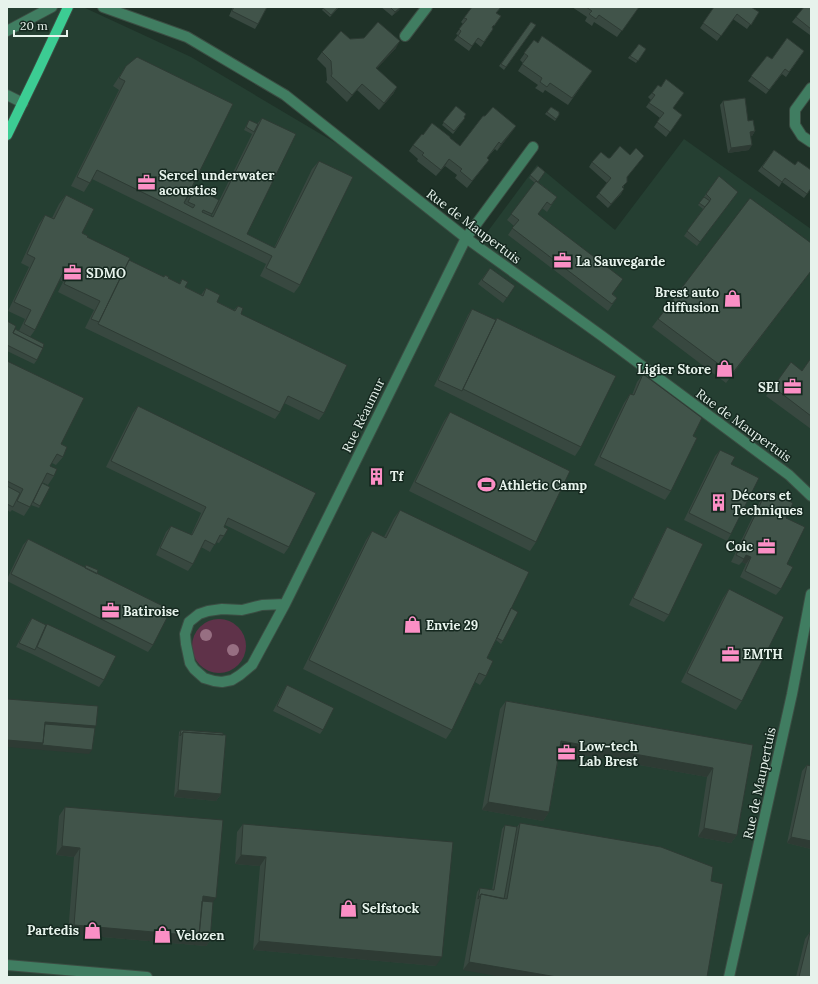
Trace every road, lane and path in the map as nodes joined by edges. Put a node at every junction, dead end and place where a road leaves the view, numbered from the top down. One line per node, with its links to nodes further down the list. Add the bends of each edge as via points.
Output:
1 (52, 7): 5 (street)
2 (68, 7): 9 (main road)
3 (103, 7): 13 (street, Rue de Maupertuis, via 187,37 285,94)
4 (427, 7): 6 (street)
5 (7, 31)
6 (406, 36)
7 (811, 88): 11 (street, via 795,110 795,125 802,136)
8 (7, 95): 9 (street)
9 (23, 103): 10 (main road)
10 (7, 135)
11 (811, 142)
12 (533, 147): 13 (street, Rue Réaumur)
13 (466, 238): 14 (street, Rue de Maupertuis, via 788,475); 16 (street, Rue Réaumur)
14 (811, 496)
15 (811, 594): 19 (street, Rue de Maupertuis, via 792,694)
16 (285, 604): 16 (street, Rue Réaumur, via 262,605 242,610 208,611 200,614 189,622 185,634 190,663 204,678 222,682 232,680 252,665)
17 (7, 965): 18 (street)
18 (147, 977)
19 (729, 977)

